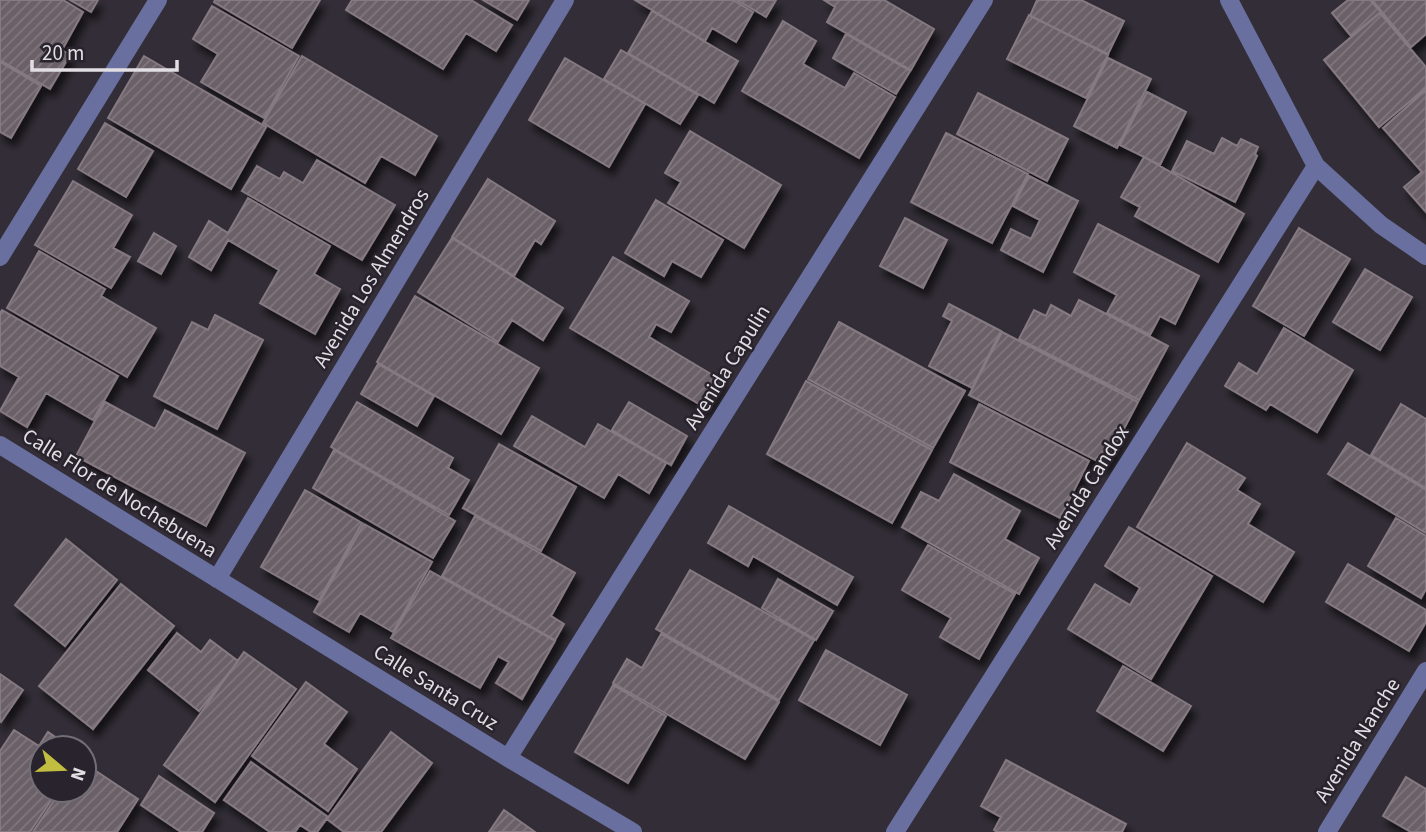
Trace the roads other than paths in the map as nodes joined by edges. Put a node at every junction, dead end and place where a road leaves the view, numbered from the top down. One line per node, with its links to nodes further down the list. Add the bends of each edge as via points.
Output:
1 (158, 0): 7 (street)
2 (565, 0): 9 (street, Avenida Los Almendros)
3 (984, 0): 11 (street, Avenida Capulin)
4 (1229, 0): 5 (street)
5 (1316, 166): 6 (street, via 1381,225); 13 (street, Avenida Candox)
6 (1426, 256)
7 (0, 257)
8 (2, 451): 9 (street, Calle Flor de Nochebuena)
9 (217, 579): 11 (street, Calle Santa Cruz)
10 (1426, 671): 14 (street, Avenida Nanche)
11 (508, 758): 12 (street, Calle Santa Cruz)
12 (633, 832)
13 (895, 832)
14 (1327, 832)

